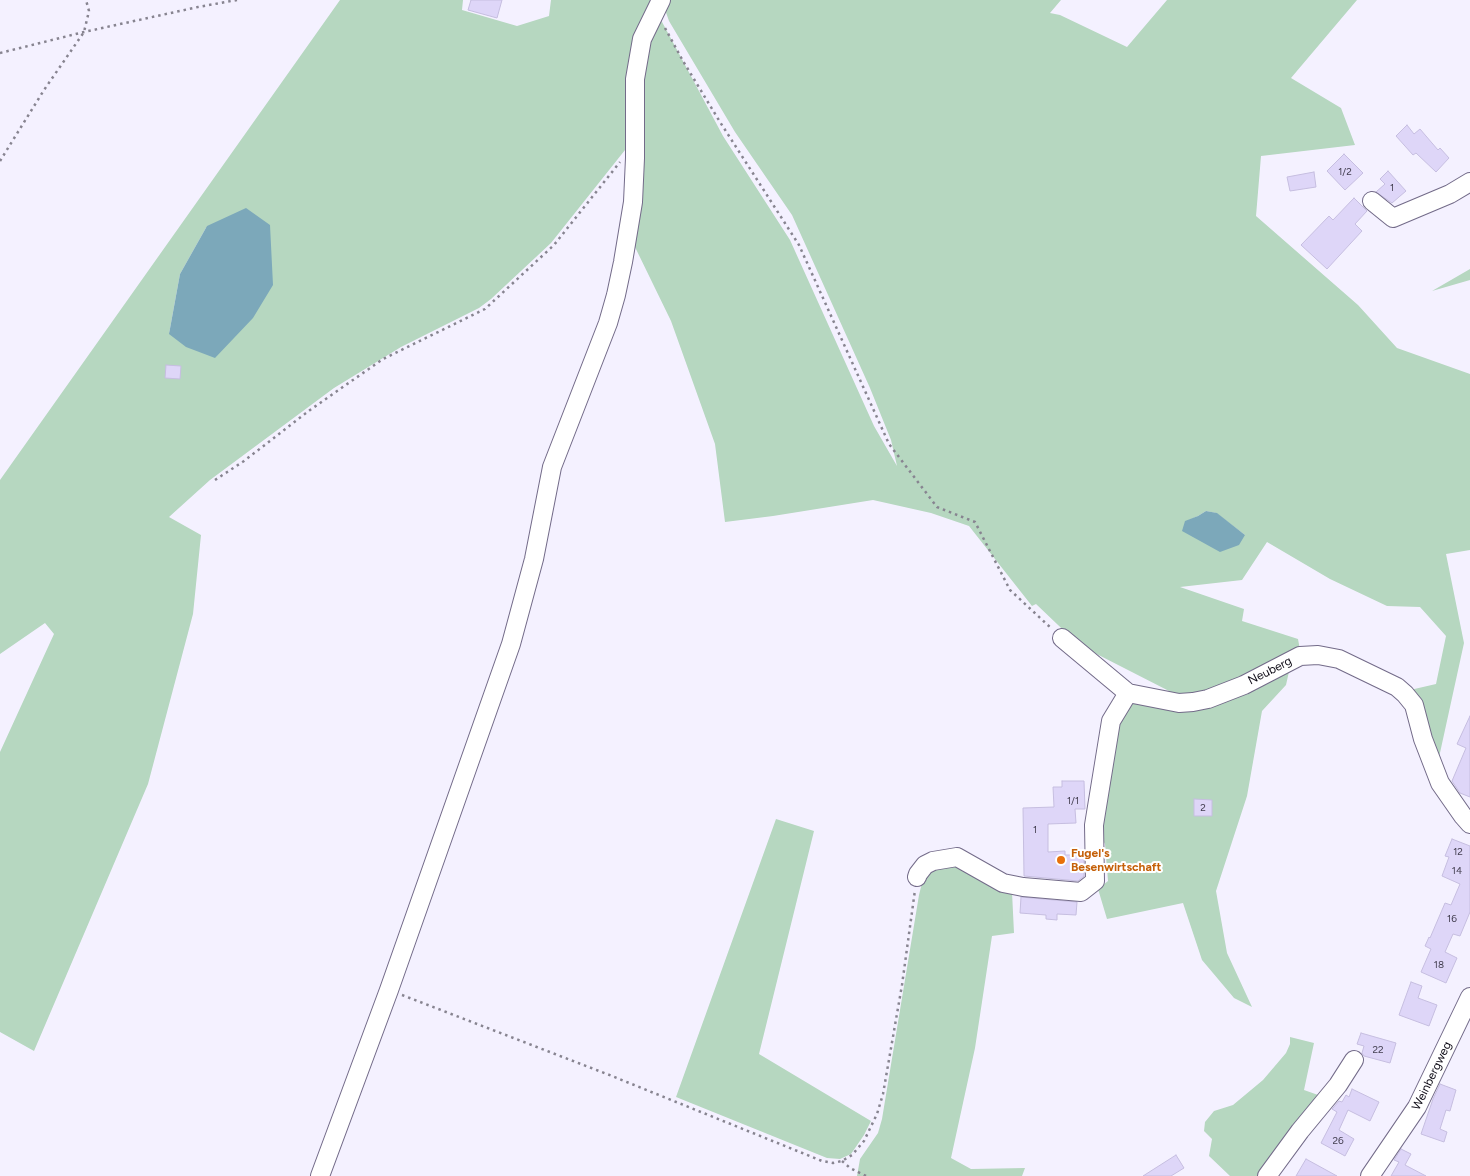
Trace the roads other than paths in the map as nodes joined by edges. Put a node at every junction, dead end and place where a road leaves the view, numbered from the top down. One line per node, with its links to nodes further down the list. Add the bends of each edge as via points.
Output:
1 (658, 6): 10 (street, via 642,39 635,79 633,202 608,323 552,467 534,559 511,644)
2 (1470, 182): 3 (street, via 1393,218)
3 (1372, 201)
4 (1062, 638): 5 (street, Neuberg)
5 (1128, 693): 6 (street, Neuberg, via 1179,703 1193,702 1244,685 1300,656 1339,658 1397,686 1414,705 1440,783); 7 (street, via 1111,721 1094,825 1095,881 1080,892 1023,887 1003,883 957,857 925,865)
6 (1470, 824)
7 (917, 877)
8 (1470, 997): 12 (street, Weinbergweg, via 1418,1107)
9 (1354, 1060): 11 (street)
10 (320, 1176)
11 (1267, 1176)
12 (1370, 1176)

